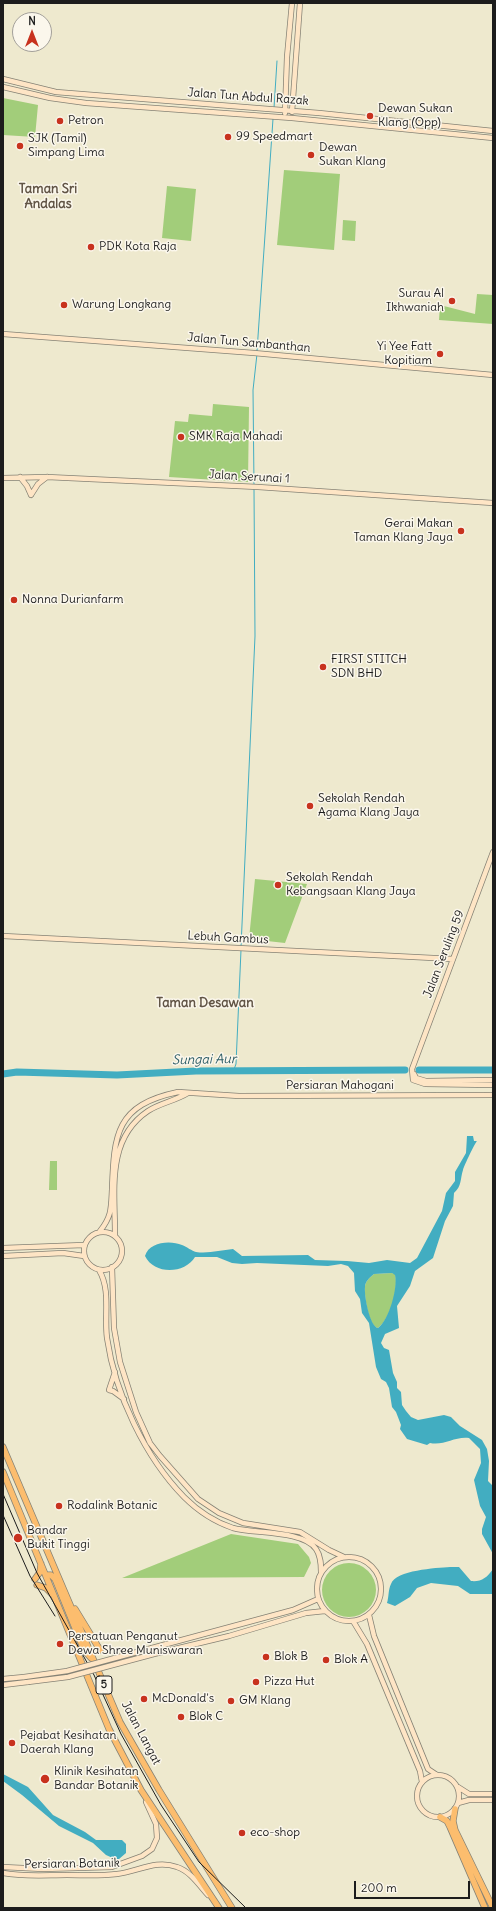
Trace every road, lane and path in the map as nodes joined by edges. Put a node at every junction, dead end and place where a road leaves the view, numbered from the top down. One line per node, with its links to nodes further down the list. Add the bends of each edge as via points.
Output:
1 (292, 3): 4 (main road)
2 (300, 3): 3 (main road)
3 (298, 30): 4 (main road); 10 (main road)
4 (289, 32): 9 (main road)
5 (3, 79): 7 (main road, Jalan Tun Abdul Razak, via 56,92)
6 (3, 87): 8 (main road, Jalan Tun Abdul Razak, via 50,98)
7 (143, 100): 8 (main road); 9 (main road, Jalan Tun Abdul Razak)
8 (142, 107): 11 (main road, Jalan Tun Abdul Razak)
9 (285, 111): 10 (main road, Jalan Tun Abdul Razak); 11 (main road)
10 (292, 111): 12 (main road); 13 (main road, Jalan Tun Abdul Razak)
11 (285, 117): 12 (main road, Jalan Tun Abdul Razak)
12 (292, 118): 15 (main road, Jalan Tun Abdul Razak)
13 (428, 125): 14 (main road, Jalan Tun Abdul Razak); 15 (main road, via 438,129)
14 (493, 131)
15 (440, 133): 16 (main road, Jalan Tun Abdul Razak)
16 (493, 138)
17 (3, 334): 18 (main road, Jalan Tun Sambanthan)
18 (493, 375)
19 (47, 476): 20 (main road, Jalan Serunai 1); 20 (main road, via 31,495); 22 (main road, Jalan Serunai 1)
20 (20, 477): 21 (main road, Jalan Serunai 1)
21 (3, 478)
22 (493, 503)
23 (493, 852): 25 (main road, Jalan Seruling 59)
24 (3, 936): 25 (main road, Lebuh Gambus)
25 (453, 959): 26 (main road, Jalan Seruling 59)
26 (414, 1064): 27 (main road, via 414,1076 420,1080); 28 (main road, Jalan Seruling 59, via 413,1080 420,1084)
27 (493, 1080)
28 (493, 1085)
29 (188, 1093): 30 (main road, Persiaran Mahogani, via 240,1096); 31 (main road, Persiaran Mahogani, via 178,1092 151,1101 125,1119 114,1144 110,1218); 32 (main road, Persiaran Mahogani, via 147,1112 133,1123 119,1146 116,1159)
30 (493, 1095)
31 (100, 1231): 32 (main road); 33 (main road, via 90,1236)
32 (114, 1235): 37 (main road, via 119,1240 122,1252 121,1258)
33 (84, 1245): 34 (main road); 36 (main road)
34 (3, 1248)
35 (3, 1256): 36 (main road, via 63,1253)
36 (84, 1256): 38 (main road, via 90,1265)
37 (112, 1267): 38 (main road); 44 (main road, via 114,1328 120,1362 136,1412 150,1443 160,1456 198,1499 219,1513 243,1523 300,1532)
38 (99, 1270): 39 (main road, via 104,1281 107,1337)
39 (116, 1370): 40 (main road); 40 (main road, via 109,1390)
40 (125, 1400): 46 (main road, via 147,1448 176,1488 193,1504 232,1527 290,1535 306,1542 316,1548 321,1561)
41 (3, 1447): 43 (highway, Jalan Langat / 5)
42 (3, 1472): 45 (highway, Jalan Langat / 5)
43 (37, 1527): 47 (highway, 5, via 51,1569); 50 (highway, Jalan Langat / 5)
44 (344, 1557): 46 (main road, via 331,1562); 52 (main road, via 365,1561 379,1577 380,1600)
45 (41, 1563): 47 (highway, Jalan Langat / 5); 48 (highway, via 36,1582)
46 (321, 1572): 49 (main road, via 316,1588)
47 (49, 1577): 48 (highway, Jalan Langat / 5); 55 (highway, 5, via 55,1579 84,1650)
48 (54, 1596): 61 (highway, Jalan Langat / 5, via 109,1728)
49 (318, 1599): 51 (main road); 56 (main road, bridge, via 293,1610 67,1671)
50 (69, 1601): 54 (highway); 55 (highway, Jalan Langat / 5)
51 (325, 1611): 53 (main road, via 338,1620); 57 (main road, bridge, via 306,1613 229,1636 68,1677)
52 (369, 1615): 53 (main road); 58 (main road, via 374,1636 428,1769)
53 (353, 1621): 59 (main road, via 367,1644 420,1770)
54 (100, 1650)
55 (94, 1662): 71 (highway, Jalan Langat / 5, via 130,1741)
56 (3, 1679)
57 (3, 1685)
58 (437, 1775): 59 (main road); 60 (main road, via 447,1777)
59 (422, 1782): 65 (main road, via 417,1793 419,1805 430,1816)
60 (458, 1787): 62 (main road, via 469,1794); 64 (main road)
61 (141, 1790): 66 (main road, Persiaran Botanik, via 156,1824 157,1838 155,1845 148,1852); 70 (highway, Jalan Langat / 5)
62 (493, 1794)
63 (493, 1800): 64 (main road, via 469,1800)
64 (457, 1806): 65 (main road, via 446,1816); 73 (highway, via 453,1821 455,1830)
65 (440, 1817): 72 (highway, via 447,1821 450,1827)
66 (127, 1863): 67 (main road, Persiaran Botanik, via 112,1867 43,1869); 68 (main road)
67 (3, 1866)
68 (131, 1871): 69 (main road, Persiaran Botanik, via 108,1875 27,1876); 70 (main road, Persiaran Botanik, via 156,1864 177,1867 192,1877)
69 (3, 1873)
70 (219, 1908)
71 (232, 1908)
72 (485, 1908)
73 (493, 1908)

